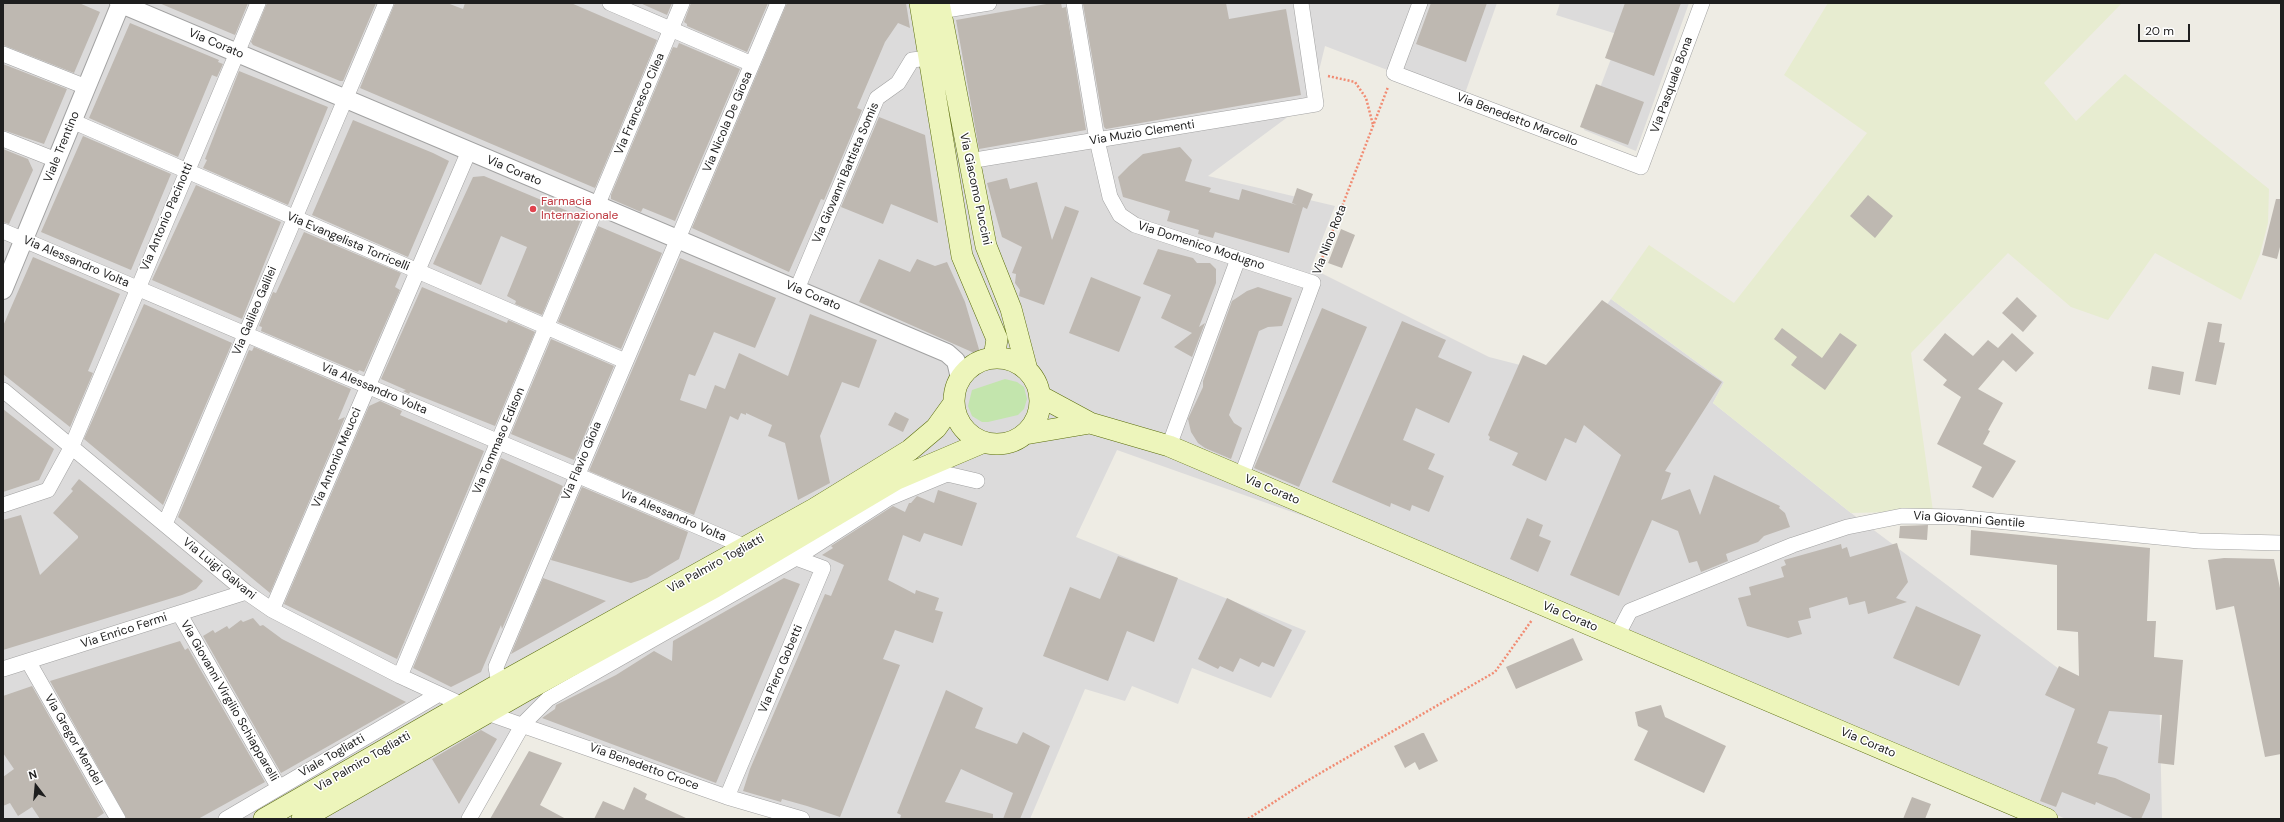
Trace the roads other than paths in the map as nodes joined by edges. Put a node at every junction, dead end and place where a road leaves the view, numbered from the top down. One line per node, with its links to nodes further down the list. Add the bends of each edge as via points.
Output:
1 (120, 3): 15 (street, Via Corato); 19 (street, Viale Trentino)
2 (258, 3): 15 (street, Via Antonio Pacinotti)
3 (386, 3): 20 (street, Via Galileo Galilei)
4 (610, 3): 14 (street)
5 (682, 3): 14 (street, Via Francesco Cilea)
6 (778, 3): 18 (street, Via Nicola De Giosa)
7 (920, 3): 17 (main road, Via Giacomo Puccini)
8 (989, 3): 13 (street)
9 (1074, 3): 23 (street, Via Domenico Modugno)
10 (1301, 3): 23 (street, Via Muzio Clementi, via 1316,104)
11 (1420, 3): 27 (street, Via Benedetto Marcello, via 1394,73)
12 (1702, 3): 27 (street, Via Pasquale Bona)
13 (940, 7): 26 (main road, Via Giacomo Puccini)
14 (671, 29): 18 (street); 29 (street, Via Francesco Cilea)
15 (238, 53): 20 (street, Via Corato); 28 (street, Via Antonio Pacinotti)
16 (3, 54): 19 (street)
17 (929, 58): 38 (street, Via Giovanni Battista Somis, via 912,60 898,84 877,98); 42 (main road, Via Giacomo Puccini, via 962,256 998,339)
18 (752, 64): 33 (street, Via Nicola De Giosa)
19 (86, 87): 21 (street, Viale Trentino)
20 (346, 99): 24 (street, Via Corato); 30 (street, Via Galileo Galilei)
21 (72, 121): 25 (street, Viale Trentino); 28 (street, Via Evangelista Torricelli)
22 (3, 139): 25 (street)
23 (1097, 140): 26 (street, Via Muzio Clementi); 34 (street, Via Domenico Modugno, via 1110,197 1120,215 1135,225)
24 (469, 151): 29 (street, Via Corato); 35 (street, Via Antonio Meucci)
25 (56, 160): 32 (street, Viale Trentino)
26 (969, 161): 44 (main road, Via Giacomo Puccini, via 986,246 1010,308)
27 (1641, 167)
28 (186, 172): 30 (street, Via Evangelista Torricelli); 37 (street, Via Antonio Pacinotti)
29 (597, 206): 33 (street, Via Corato); 40 (street, Via Tommaso Edison)
30 (294, 219): 35 (street, Via Evangelista Torricelli); 41 (street, Via Galileo Galilei)
31 (3, 231): 32 (street, Via Alessandro Volta)
32 (24, 240): 37 (street, Via Alessandro Volta); 39 (street, Viale Trentino)
33 (679, 240): 38 (street, Via Corato); 43 (street, Via Flavio Gioia)
34 (1238, 258): 36 (street, Via Domenico Modugno); 54 (street)
35 (418, 270): 40 (street, Via Evangelista Torricelli); 46 (street, Via Antonio Meucci)
36 (1313, 283): 57 (street, Via Nino Rota)
37 (137, 288): 41 (street, Via Alessandro Volta); 55 (street, Via Antonio Pacinotti)
38 (797, 289): 45 (street, Via Corato, via 947,353 956,361)
39 (3, 290)
40 (548, 326): 43 (street, Via Evangelista Torricelli); 52 (street, Via Tommaso Edison)
41 (246, 334): 46 (street, Via Alessandro Volta); 60 (street, Via Galileo Galilei)
42 (994, 358): 44 (main road, via 1018,363); 45 (main road, via 977,363)
43 (625, 361): 56 (street, Via Flavio Gioia)
44 (1027, 370): 48 (main road, via 1036,382)
45 (960, 378): 49 (main road, Via Corato, via 955,389)
46 (368, 386): 52 (street, Via Alessandro Volta); 65 (street, Via Antonio Meucci)
47 (3, 390): 55 (street, Via Luigi Galvani)
48 (1040, 396): 50 (main road, Via Corato); 51 (main road, via 1039,410 1034,423)
49 (954, 403): 53 (main road, Via Corato, via 956,416 962,427 972,437); 62 (main road, Via Palmiro Togliatti, via 936,428 910,450)
50 (1090, 423): 51 (main road, Via Corato); 54 (main road, Via Corato)
51 (1025, 434): 53 (main road, Via Corato, via 1012,441 998,444)
52 (498, 442): 56 (street, Via Alessandro Volta); 70 (street, Via Tommaso Edison)
53 (984, 442): 74 (main road, Via Palmiro Togliatti, via 897,479 715,586)
54 (1169, 446): 57 (main road, Via Corato)
55 (71, 448): 59 (street, Via Antonio Pacinotti, via 48,490); 60 (street, Via Luigi Galvani)
56 (577, 475): 62 (street, Via Alessandro Volta); 71 (street, Via Flavio Gioia, via 496,667)
57 (1241, 477): 67 (main road, Via Corato)
58 (977, 481): 63 (street, via 947,474 888,498)
59 (3, 506)
60 (165, 524): 64 (street, Via Luigi Galvani)
61 (2281, 543): 67 (street, Via Giovanni Gentile, via 2199,541 1956,517 1902,516 1847,527 1793,545 1630,611)
62 (746, 547): 71 (main road, Via Palmiro Togliatti)
63 (796, 558): 75 (street, via 548,699); 77 (street, Via Piero Gobetti, via 823,568)
64 (246, 592): 65 (street, Via Luigi Galvani); 66 (street, Via Enrico Fermi)
65 (272, 610): 70 (street, Via Luigi Galvani)
66 (180, 613): 68 (street, Via Enrico Fermi); 76 (street, Via Giovanni Virgilio Schiapparelli)
67 (1616, 636): 84 (main road, Via Corato)
68 (28, 661): 69 (street, Via Enrico Fermi); 79 (street, Via Gregor Mendel)
69 (3, 669)
70 (400, 676): 72 (street, Via Luigi Galvani)
71 (499, 684): 73 (main road, Via Palmiro Togliatti)
72 (438, 694): 73 (street, Via Luigi Galvani); 76 (street, Viale Togliatti)
73 (463, 705): 74 (main road); 81 (main road, Via Palmiro Togliatti)
74 (486, 713): 75 (street, Via Benedetto Croce); 78 (main road, Via Palmiro Togliatti)
75 (523, 724): 77 (street, Via Benedetto Croce); 82 (street)
76 (279, 788): 80 (street, Viale Togliatti)
77 (727, 797): 83 (street, Via Benedetto Croce)
78 (305, 818)
79 (118, 819)
80 (226, 819)
81 (264, 819)
82 (469, 819)
83 (802, 819)
84 (2047, 819)

